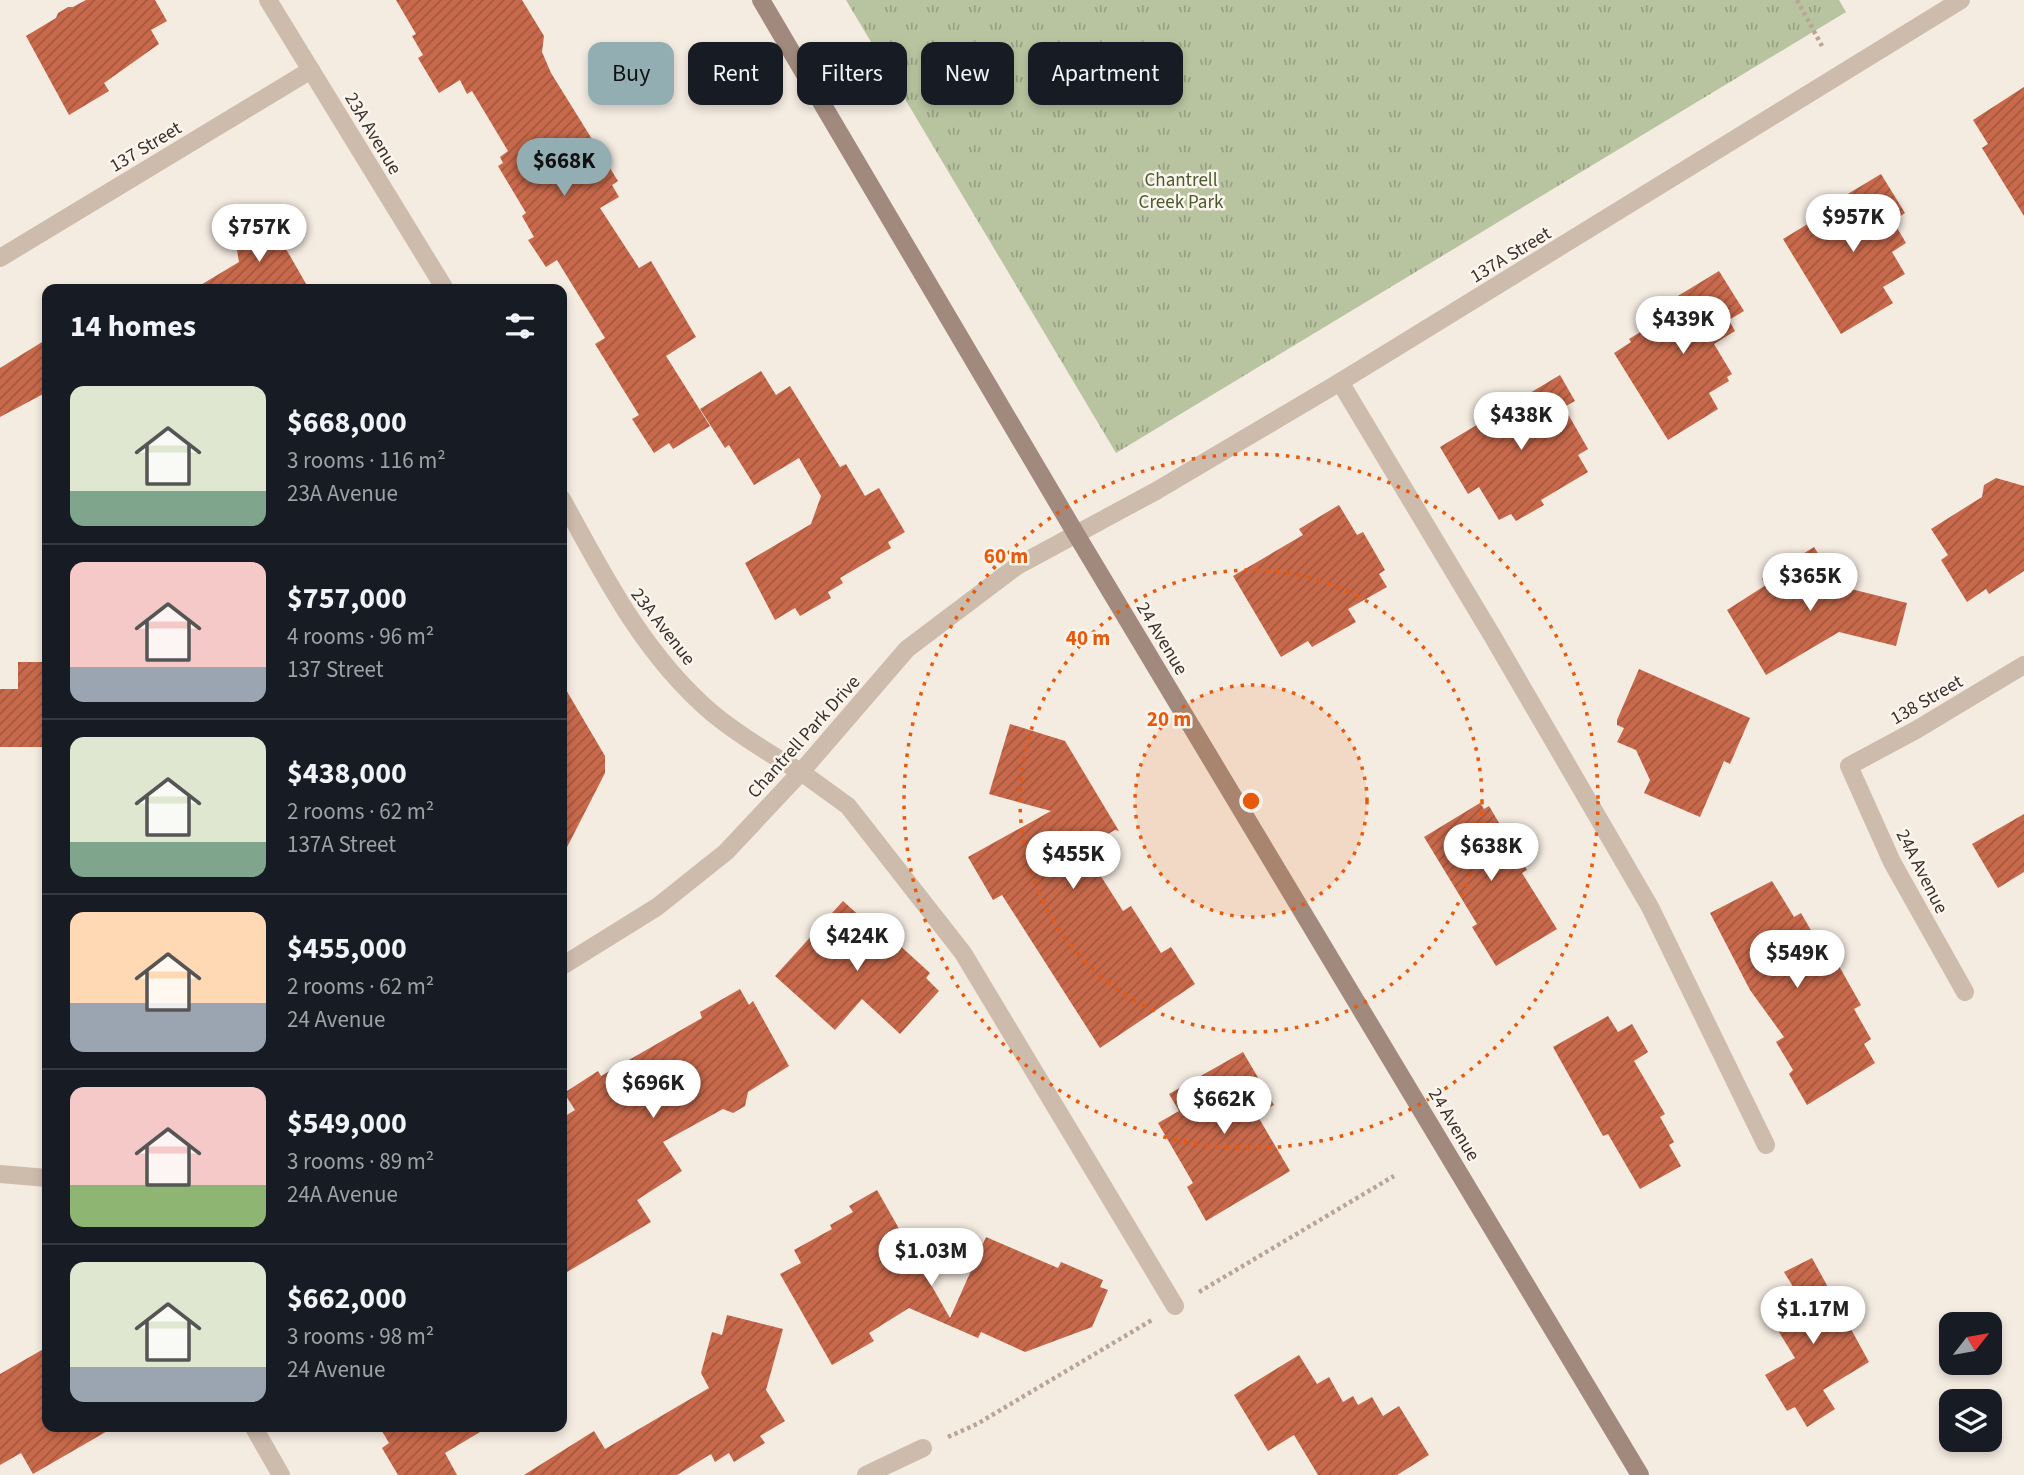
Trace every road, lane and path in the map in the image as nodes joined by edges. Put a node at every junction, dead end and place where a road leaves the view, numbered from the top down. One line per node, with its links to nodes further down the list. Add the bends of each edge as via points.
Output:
1 (268, 0): 6 (street, 23A Avenue)
2 (761, 0): 11 (main road, 24 Avenue)
3 (1797, 0): 5 (path)
4 (1961, 0): 9 (street, 137A Street)
5 (1822, 46)
6 (311, 70): 7 (street, 137 Street); 8 (street, 23A Avenue)
7 (0, 258)
8 (442, 284)
9 (1340, 382): 11 (street, 137A Street); 17 (street, via 1650,907)
10 (567, 508): 14 (street, 23A Avenue, via 614,596 664,665 711,712)
11 (1076, 534): 14 (street, Chantrell Park Drive, via 1017,566 907,649); 25 (main road, 24 Avenue)
12 (2024, 666): 13 (street, 138 Street)
13 (1849, 766): 16 (street, 24A Avenue, via 1892,862)
14 (801, 772): 15 (street, Chantrell Park Drive, via 726,852 657,907); 20 (street, 23A Avenue, via 848,806 963,953)
15 (567, 963)
16 (1965, 992)
17 (1766, 1145)
18 (0, 1174): 19 (street)
19 (42, 1178)
20 (1175, 1306)
21 (256, 1432): 23 (street)
22 (923, 1448): 24 (street)
23 (281, 1475)
24 (866, 1475)
25 (1640, 1475)

